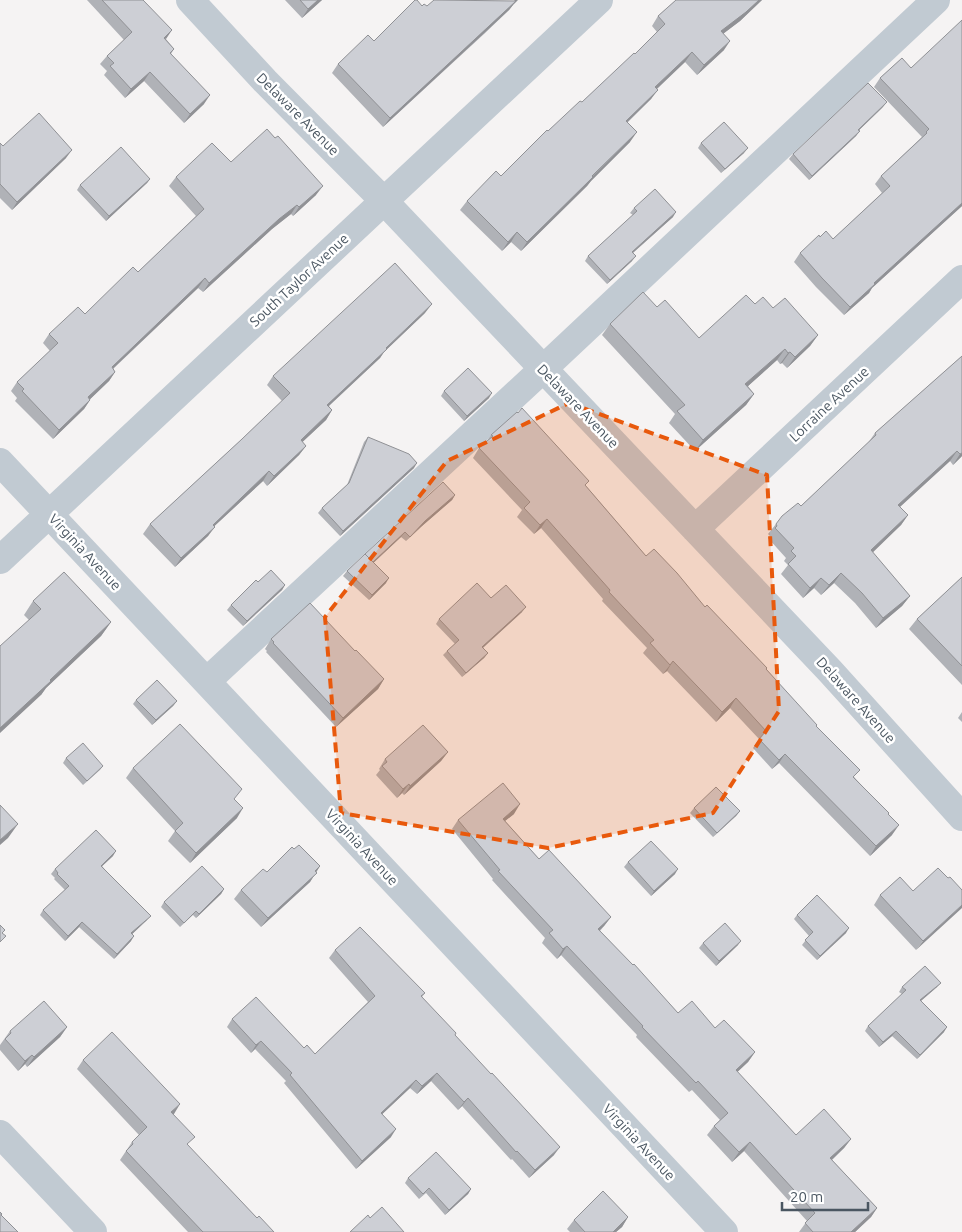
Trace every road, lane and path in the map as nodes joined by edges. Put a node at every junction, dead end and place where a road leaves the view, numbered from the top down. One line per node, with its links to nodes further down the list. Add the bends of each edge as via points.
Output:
1 (599, 0): 4 (street, South Taylor Avenue)
2 (936, 0): 6 (street)
3 (205, 5): 4 (street, Delaware Avenue, via 265,81)
4 (384, 201): 6 (street, Delaware Avenue); 8 (street, South Taylor Avenue)
5 (962, 279): 9 (street, Lorraine Avenue)
6 (543, 368): 9 (street, Delaware Avenue); 11 (street)
7 (0, 462): 8 (street, Virginia Avenue)
8 (50, 514): 10 (street, South Taylor Avenue); 11 (street, Virginia Avenue)
9 (695, 529): 12 (street, Delaware Avenue)
10 (0, 560)
11 (206, 681): 15 (street, Virginia Avenue)
12 (962, 817)
13 (0, 1134): 14 (street)
14 (93, 1232)
15 (724, 1232)

